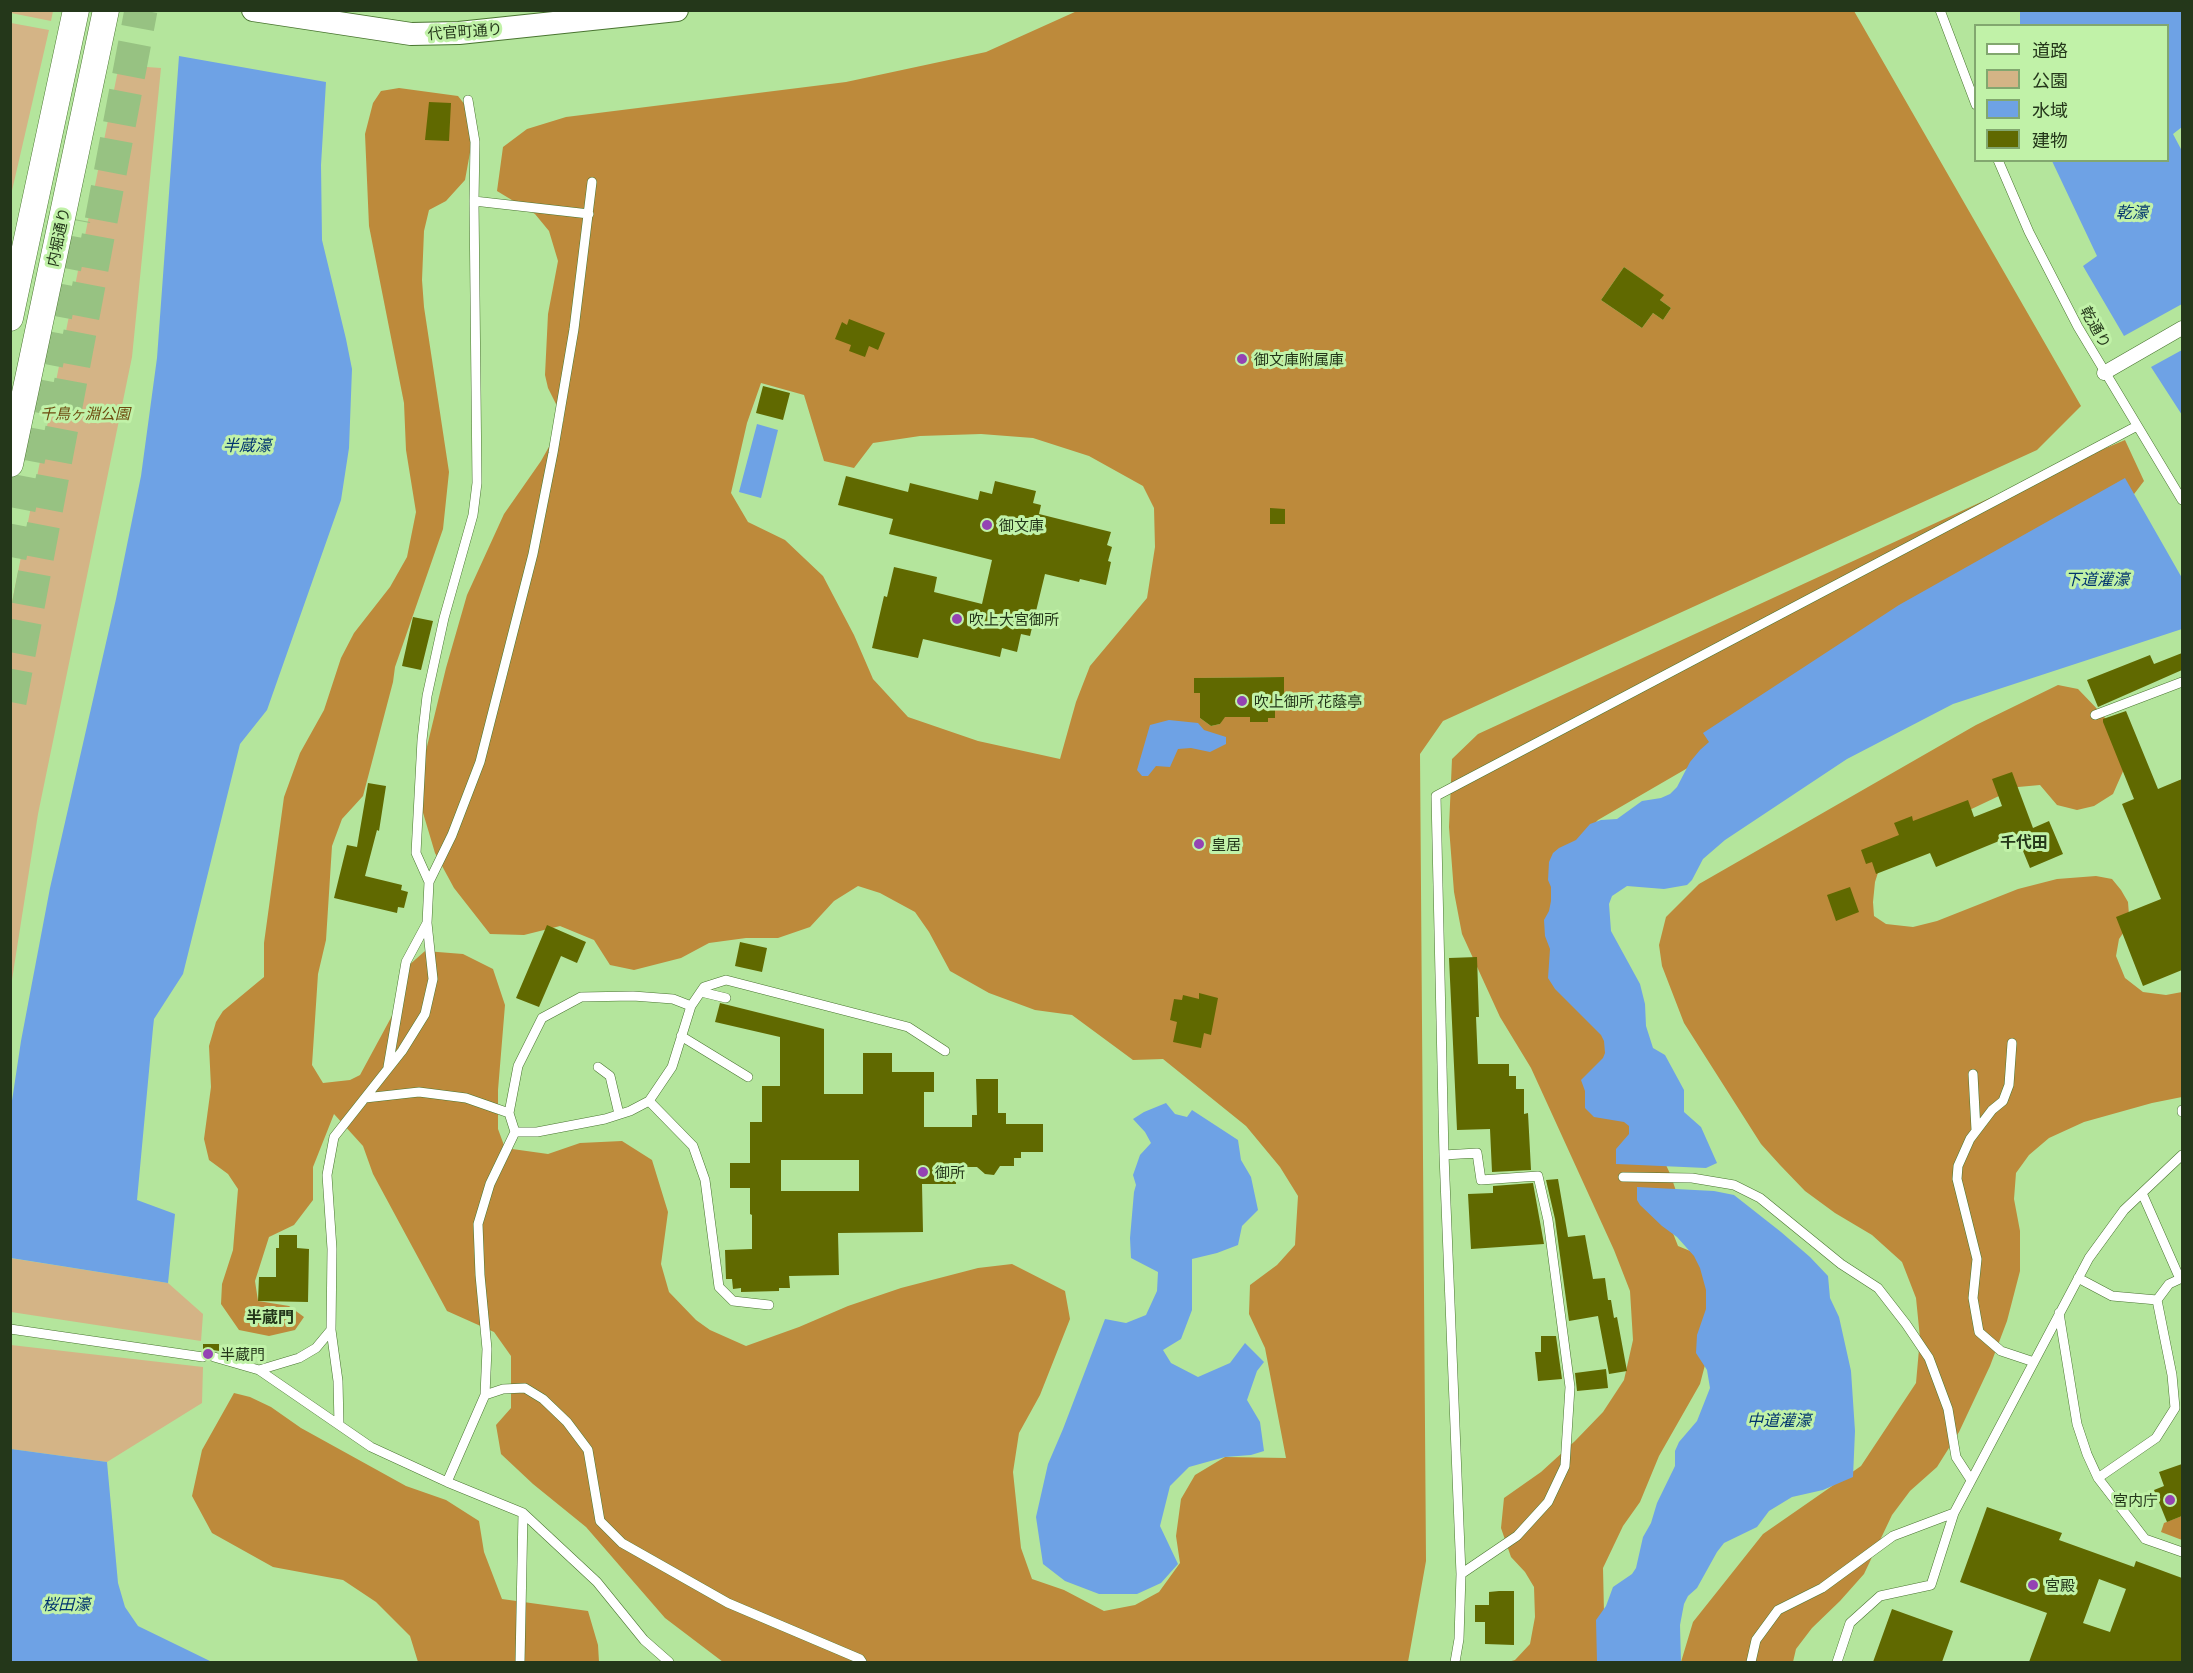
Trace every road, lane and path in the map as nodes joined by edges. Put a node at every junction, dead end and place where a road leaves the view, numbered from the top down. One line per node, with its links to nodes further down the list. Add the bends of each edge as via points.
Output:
1 (76, 10): 12 (main road, 内堀通り)
2 (106, 10): 16 (main road, 内堀通り)
3 (253, 10): 4 (street, 代官町通り, via 411,34 459,33)
4 (677, 10)
5 (1940, 10): 7 (lane)
6 (468, 99): 10 (lane, via 475,142)
7 (1974, 100)
8 (1999, 162): 14 (lane, 乾通り, via 2049,272)
9 (592, 183): 11 (lane)
10 (474, 201): 11 (lane); 20 (lane, via 477,483 427,696 416,853)
11 (589, 214): 20 (lane, via 574,329 531,564 480,762)
12 (10, 318)
13 (2182, 328): 14 (street)
14 (2104, 373): 15 (lane, 乾通り)
15 (2137, 426): 17 (lane, 乾通り); 38 (lane, via 1436,796)
16 (10, 464)
17 (2182, 500)
18 (2182, 682): 19 (lane)
19 (2095, 715)
20 (429, 882): 21 (lane)
21 (427, 923): 29 (lane, via 406,962); 29 (lane, via 433,980 426,1014)
22 (701, 992): 23 (lane); 24 (lane); 27 (lane, via 726,980 908,1027)
23 (726, 998)
24 (691, 1006): 25 (lane); 34 (lane, via 673,999 580,997 542,1018 518,1066)
25 (681, 1036): 31 (lane); 33 (lane, via 672,1066)
26 (2012, 1043): 36 (lane, via 2009,1085 2003,1101)
27 (945, 1051)
28 (598, 1067): 35 (lane, via 610,1076)
29 (387, 1070): 32 (lane)
30 (1973, 1074): 36 (lane)
31 (748, 1077)
32 (365, 1098): 34 (lane, via 419,1092 466,1098); 48 (lane, via 334,1137 327,1174 332,1249)
33 (649, 1101): 35 (lane); 45 (lane, via 693,1146 705,1180 718,1287 733,1301)
34 (509, 1113): 37 (lane)
35 (619, 1114): 37 (lane, via 537,1132)
36 (1976, 1130): 51 (lane, via 1958,1166 1957,1179 1977,1259 1974,1298 1979,1332 2001,1351)
37 (515, 1132): 53 (lane, via 490,1184 478,1224 487,1349)
38 (1444, 1155): 61 (lane); 61 (lane, via 1477,1153 1481,1180 1538,1176 1548,1220 1570,1387 1565,1466 1548,1502 1517,1536)
39 (2182, 1155): 41 (lane)
40 (1623, 1177): 56 (lane, via 1692,1178 1734,1185 1760,1198 1841,1264 1878,1288 1929,1358 1948,1409 1956,1457)
41 (2142, 1193): 42 (lane, via 2124,1210); 43 (lane)
42 (2078, 1278): 44 (lane, via 2112,1296); 46 (lane)
43 (2181, 1279): 44 (lane, via 2169,1284)
44 (2157, 1300): 55 (lane, via 2175,1408 2156,1438)
45 (769, 1305)
46 (2059, 1313): 51 (lane); 55 (lane, via 2077,1424)
47 (10, 1329): 49 (lane)
48 (331, 1330): 52 (lane, via 316,1348 299,1358); 54 (lane)
49 (203, 1357)
50 (214, 1357): 52 (lane)
51 (2034, 1362): 56 (lane)
52 (259, 1370): 54 (lane)
53 (485, 1395): 57 (lane); 64 (lane, via 525,1388 567,1422 588,1449 600,1521 622,1543 729,1603)
54 (339, 1425): 57 (lane, via 371,1447)
55 (2098, 1478): 60 (lane, via 2145,1539)
56 (1971, 1480): 59 (lane)
57 (447, 1482): 58 (lane)
58 (523, 1513): 62 (lane); 63 (lane, via 597,1582 644,1640)
59 (1954, 1513): 66 (lane, via 1893,1536 1822,1588 1778,1610 1756,1640); 67 (lane, via 1931,1585 1880,1596 1850,1623)
60 (2182, 1552)
61 (1461, 1574): 65 (lane)
62 (520, 1662)
63 (669, 1662)
64 (862, 1662)
65 (1455, 1662)
66 (1751, 1662)
67 (1837, 1662)

